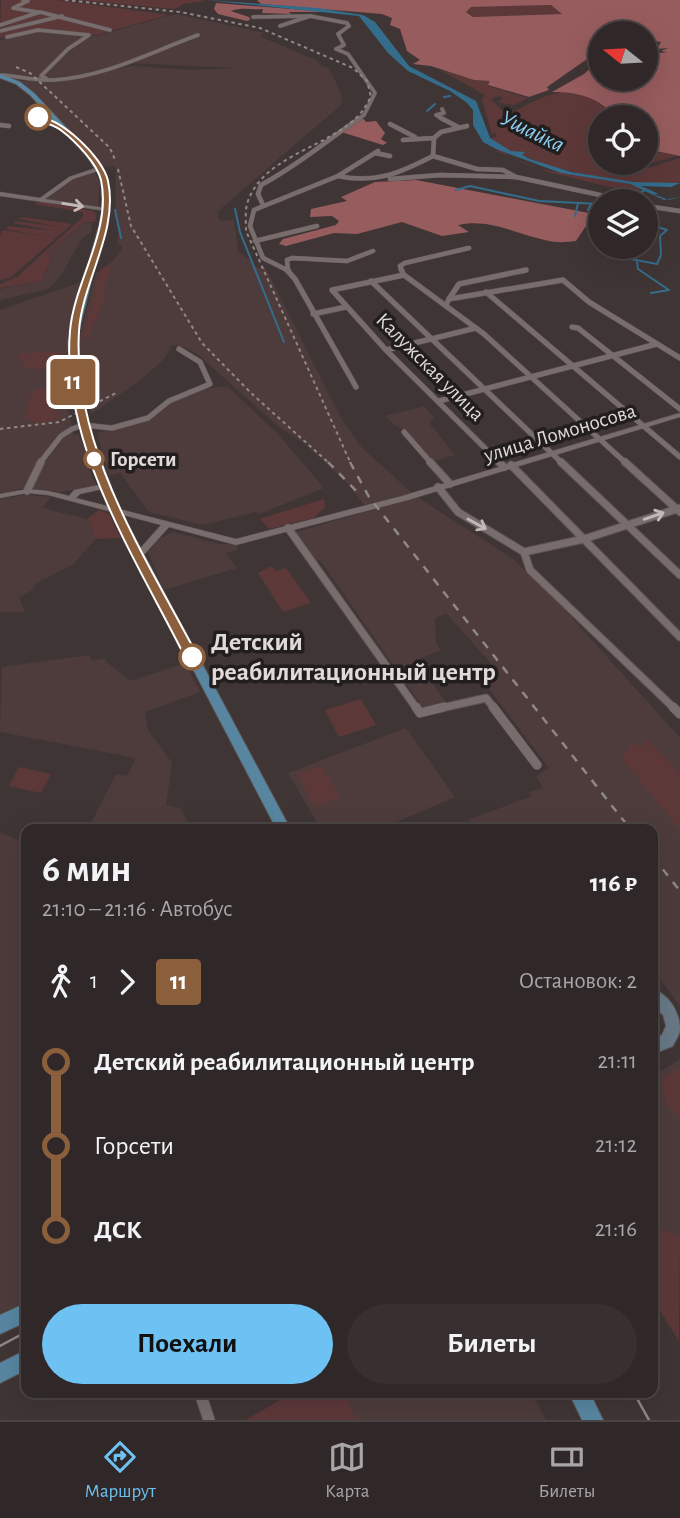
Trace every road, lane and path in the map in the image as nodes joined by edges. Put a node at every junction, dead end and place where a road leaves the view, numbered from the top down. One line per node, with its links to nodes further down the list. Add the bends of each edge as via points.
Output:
1 (23, 0): 2 (street, via 28,1 13,8)
2 (40, 12): 3 (street); 6 (street)
3 (62, 16): 8 (street); 11 (street, via 110,30)
4 (310, 16): 5 (street); 7 (street); 33 (street, via 349,25 338,34 344,45 336,49 348,54 374,89 374,98 364,115 299,165 264,182)
5 (253, 17)
6 (0, 25)
7 (280, 26)
8 (0, 32)
9 (198, 35): 14 (street, via 122,67)
10 (8, 37): 11 (street, via 38,30 89,35)
11 (69, 51): 14 (street, via 43,72)
12 (0, 75): 13 (street); 15 (main road)
13 (28, 78): 14 (street); 15 (street)
14 (44, 80)
15 (15, 82): 27 (main road, via 32,94)
16 (442, 109): 21 (street, via 443,113 436,115)
17 (390, 124): 22 (street)
18 (0, 125): 19 (street)
19 (9, 126)
20 (467, 126): 21 (street)
21 (458, 128): 23 (street)
22 (415, 137): 23 (street); 24 (street)
23 (434, 138): 26 (street)
24 (402, 140)
25 (390, 156): 28 (street, via 377,152)
26 (433, 156): 29 (street, via 478,169 503,170); 30 (street)
27 (99, 169): 35 (street, via 71,178); 39 (main road, via 107,193)
28 (338, 176): 30 (street, via 364,182); 34 (street)
29 (516, 177): 30 (street); 31 (street)
30 (390, 179)
31 (588, 192)
32 (0, 194): 35 (street)
33 (258, 194): 37 (street); 40 (street)
34 (287, 196): 36 (street); 37 (street)
35 (41, 200): 39 (street, one-way to 39)
36 (298, 200)
37 (263, 205): 40 (street)
38 (658, 208): 41 (street)
39 (105, 210): 78 (main road, bridge, via 75,328 73,371 77,400)
40 (254, 210): 43 (street, via 250,226)
41 (680, 211)
42 (317, 226): 43 (street)
43 (255, 241): 46 (street, via 266,261)
44 (469, 248): 48 (street, via 405,263 400,266)
45 (373, 251): 46 (street, via 347,261 292,258 287,260)
46 (288, 270): 53 (street)
47 (526, 270): 51 (street, via 459,284)
48 (404, 275): 49 (street); 51 (street)
49 (371, 281): 52 (street, Калужская улица, via 332,290); 56 (street)
50 (486, 292): 51 (street); 57 (street, via 563,280 589,302); 64 (street)
51 (448, 302): 55 (street)
52 (346, 307): 53 (street); 60 (street, Калужская улица)
53 (313, 314): 66 (street)
54 (572, 327): 62 (street)
55 (476, 328): 56 (street); 65 (street)
56 (434, 339): 60 (street); 67 (street)
57 (657, 344): 61 (street); 62 (street)
58 (680, 348): 61 (street)
59 (178, 349): 80 (street, via 206,367 209,385 169,401 148,418 112,428 83,425 72,429 35,469)
60 (386, 350): 68 (street, Калужская улица)
61 (668, 351): 63 (street)
62 (612, 356): 64 (street); 69 (street)
63 (680, 358)
64 (572, 366): 65 (street); 71 (street)
65 (530, 378): 67 (street); 73 (street)
66 (356, 387)
67 (486, 389): 68 (street); 74 (street)
68 (439, 401): 76 (street, Калужская улица)
69 (680, 409)
70 (680, 415): 71 (street, улица Ломоносова)
71 (644, 426): 73 (street, улица Ломоносова); 75 (street)
72 (404, 432): 77 (street)
73 (598, 439): 74 (street, улица Ломоносова); 84 (street)
74 (550, 453): 76 (street, улица Ломоносова); 86 (street)
75 (680, 457)
76 (508, 466): 77 (street, улица Ломоносова); 88 (street, Калужская улица)
77 (450, 484): 79 (street, улица Ломоносова)
78 (104, 486): 82 (street, via 77,492); 83 (main road)
79 (438, 487): 87 (street, улица Ломоносова); 89 (street, one-way to 89, via 458,512)
80 (27, 491): 81 (street, улица Ломоносова); 82 (street, улица Ломоносова)
81 (0, 496)
82 (71, 498): 83 (street, улица Ломоносова)
83 (115, 510): 85 (street, улица Ломоносова); 90 (main road)
84 (679, 510): 86 (street, one-way to 84)
85 (166, 524): 87 (street, улица Ломоносова, via 236,542); 90 (street)
86 (628, 525): 88 (street); 91 (street)
87 (288, 528): 94 (street, via 421,713 486,698)
88 (584, 539): 89 (street); 92 (street, Калужская улица)
89 (524, 552): 93 (street, via 530,570)
90 (138, 556): 95 (main road)
91 (680, 575)
92 (680, 637)
93 (680, 714)
94 (537, 765)
95 (281, 824)
96 (658, 1000): 97 (main road, via 674,1022 670,1038)
97 (658, 1044)
98 (21, 1314): 99 (main road)
99 (0, 1325)
100 (21, 1362): 101 (main road)
101 (0, 1373)
102 (202, 1398): 104 (street)
103 (582, 1398): 105 (main road)
104 (209, 1420)
105 (593, 1420)

